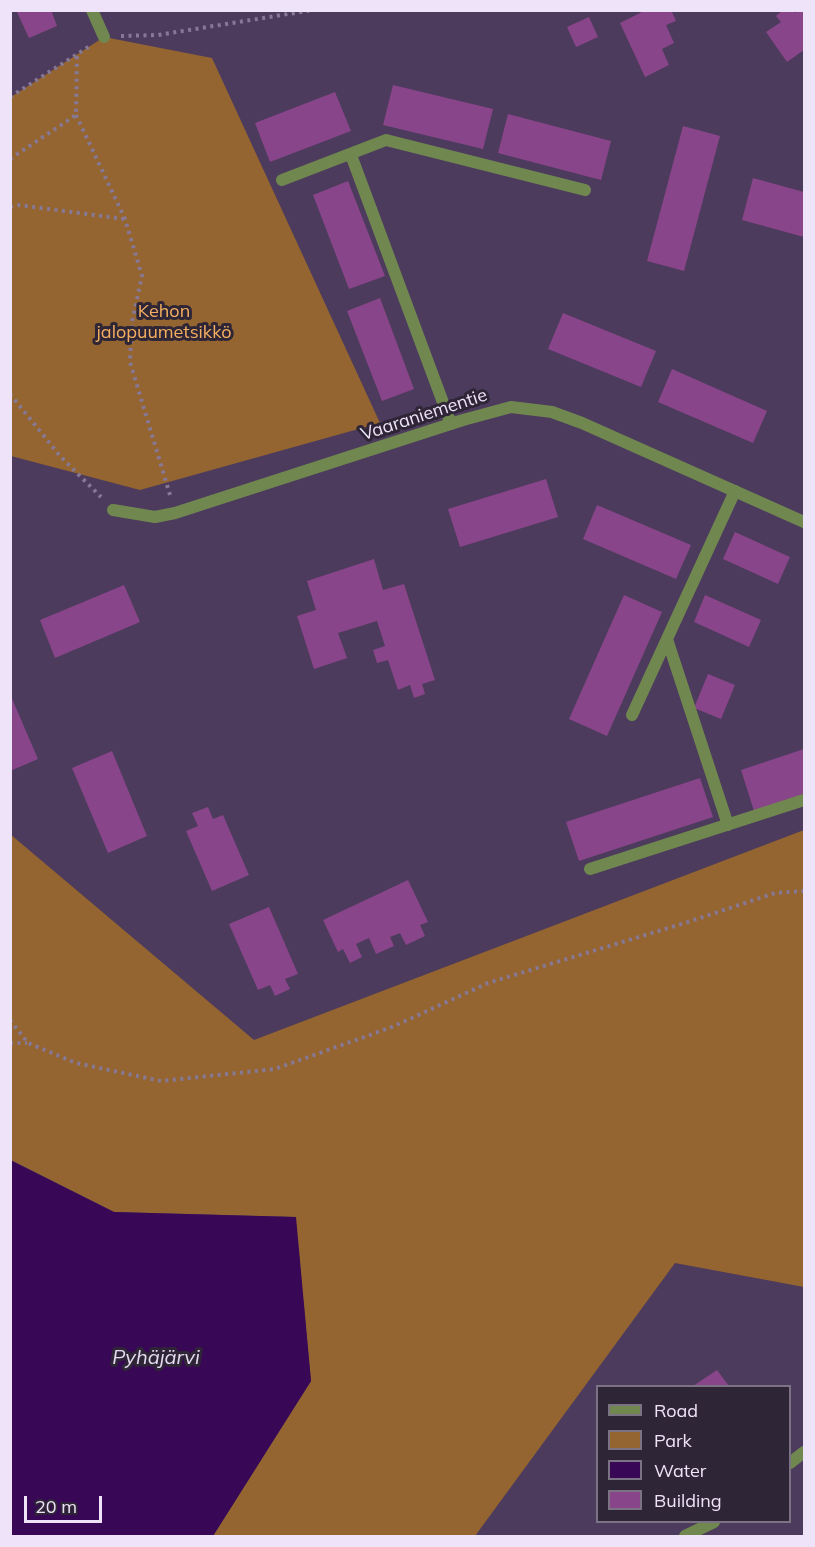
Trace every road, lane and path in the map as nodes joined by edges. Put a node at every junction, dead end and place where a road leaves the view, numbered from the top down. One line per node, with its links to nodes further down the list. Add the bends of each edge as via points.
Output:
1 (92, 10): 3 (street)
2 (314, 10): 3 (path, via 158,35)
3 (104, 37): 4 (path)
4 (77, 56): 5 (path); 6 (path)
5 (10, 97)
6 (76, 116): 8 (path); 12 (path)
7 (351, 155): 9 (street); 10 (street, via 386,140); 14 (street)
8 (10, 159)
9 (282, 180)
10 (585, 190)
11 (10, 207): 12 (path)
12 (125, 219): 17 (path, via 142,276 132,322 130,362)
13 (10, 394): 16 (path, via 60,456)
14 (451, 423): 15 (street, Vaaraniementie, via 511,407 552,412); 17 (street, Vaaraniementie)
15 (735, 491): 18 (street, Vaaraniementie); 19 (street)
16 (113, 510): 17 (street, Vaaraniementie, via 155,517)
17 (176, 513)
18 (804, 522)
19 (667, 639): 20 (street); 22 (street)
20 (632, 715)
21 (804, 800): 22 (street)
22 (728, 825): 23 (street)
23 (590, 869)
24 (804, 891): 26 (path, via 775,893 488,983 392,1027 275,1069 161,1081 76,1063)
25 (10, 1020): 26 (path)
26 (28, 1042): 27 (path)
27 (10, 1043)
28 (804, 1452): 29 (street)
29 (791, 1462)
30 (710, 1523): 31 (street)
31 (685, 1536)

